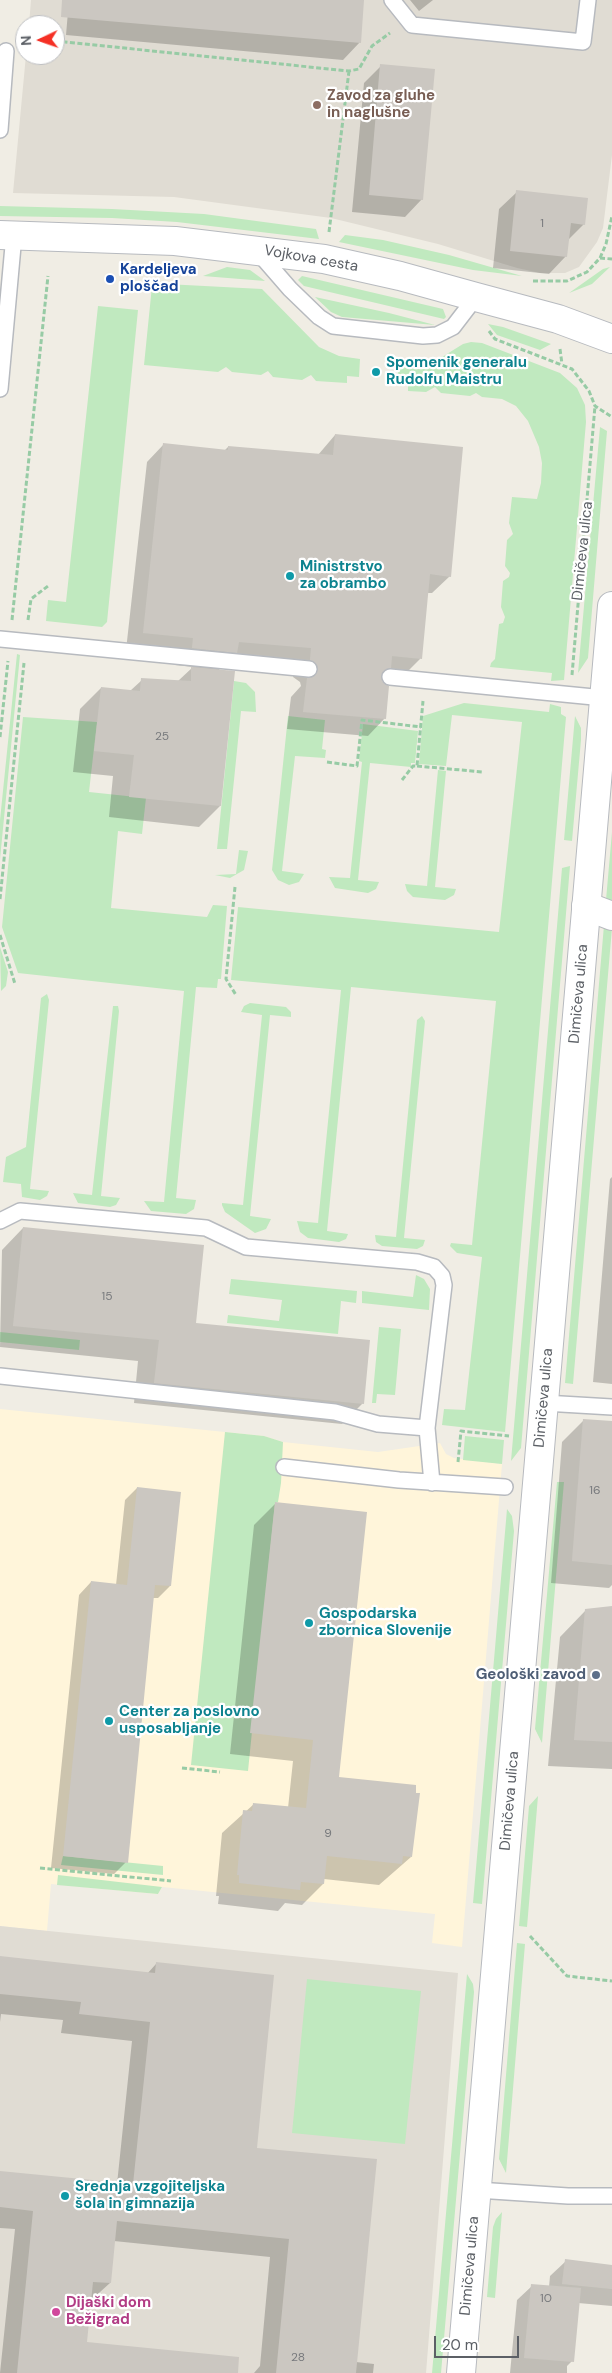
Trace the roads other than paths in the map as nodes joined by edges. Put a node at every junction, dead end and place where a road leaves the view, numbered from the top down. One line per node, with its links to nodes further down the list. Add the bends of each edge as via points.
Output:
1 (392, 0): 2 (lane, via 412,25 584,42)
2 (588, 0)
3 (6, 51): 4 (lane)
4 (0, 130)
5 (7, 235): 6 (street, Vojkova cesta, via 175,241); 9 (lane)
6 (256, 250): 7 (street, Vojkova cesta, via 400,276); 7 (lane, via 290,289 333,326 437,335 453,327)
7 (476, 297): 8 (street, Vojkova cesta, via 558,319)
8 (612, 339)
9 (0, 389)
10 (612, 606): 14 (street, Dimičeva ulica)
11 (5, 639): 12 (lane)
12 (309, 669)
13 (390, 677): 14 (lane)
14 (604, 698): 15 (street, Dimičeva ulica)
15 (586, 906): 16 (street); 19 (street, Dimičeva ulica)
16 (612, 916)
17 (0, 1221): 21 (lane, via 20,1211 206,1228 246,1247 417,1262 434,1267 442,1276 444,1285)
18 (0, 1376): 21 (lane, via 335,1412 378,1424)
19 (544, 1403): 20 (lane); 25 (street, Dimičeva ulica)
20 (612, 1407)
21 (427, 1428): 23 (lane)
22 (284, 1467): 23 (lane)
23 (432, 1483): 24 (lane)
24 (505, 1487)
25 (477, 2190): 26 (lane); 27 (street, Dimičeva ulica)
26 (612, 2196)
27 (461, 2373)

